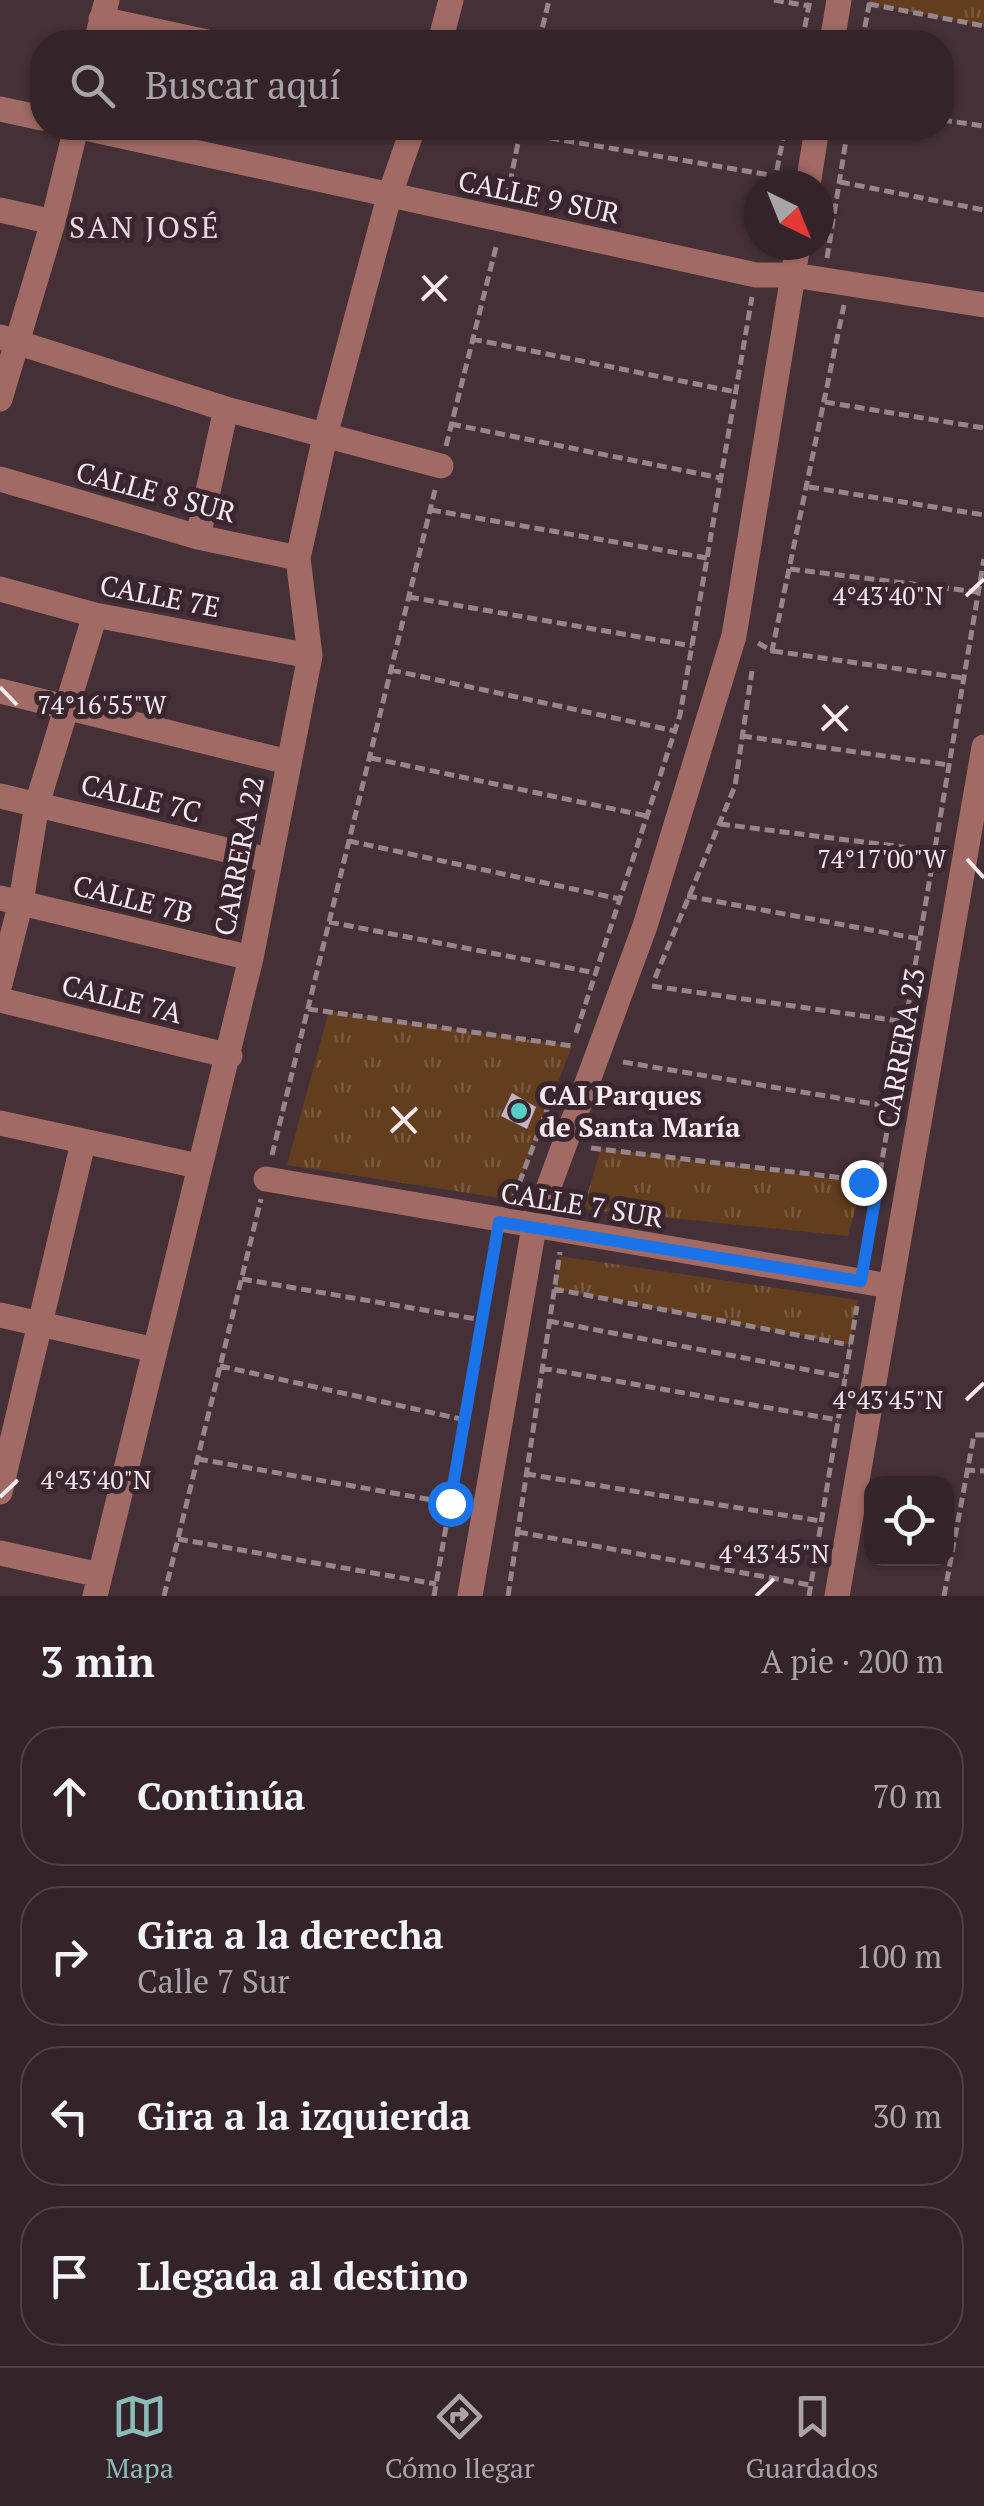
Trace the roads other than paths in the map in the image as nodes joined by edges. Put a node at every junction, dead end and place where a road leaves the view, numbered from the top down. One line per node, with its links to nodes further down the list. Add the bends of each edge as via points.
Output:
1 (452, 0): 5 (street)
2 (839, 0): 6 (street)
3 (102, 21): 4 (street)
4 (147, 30)
5 (443, 30)
6 (834, 30)
7 (0, 109): 8 (street)
8 (30, 115)
9 (73, 140): 16 (street)
10 (139, 140): 14 (street, CALLE 9 SUR)
11 (410, 140): 14 (street, CARRERA 22)
12 (815, 140): 13 (street)
13 (810, 170)
14 (390, 197): 18 (street, CALLE 9 SUR, via 756,275); 23 (street, CARRERA 22)
15 (0, 210): 16 (street)
16 (53, 222): 20 (street)
17 (796, 260): 18 (street)
18 (793, 275): 19 (street, CALLE 9 SUR); 47 (street, via 734,636 645,926)
19 (984, 305)
20 (8, 339): 21 (street); 22 (street)
21 (0, 399)
22 (226, 409): 23 (street); 26 (street)
23 (326, 432): 24 (street); 27 (street, CARRERA 22)
24 (441, 466)
25 (0, 480): 26 (street, CALLE 8 SUR)
26 (198, 537): 27 (street, CALLE 8 SUR)
27 (298, 558): 30 (street, CARRERA 22)
28 (0, 589): 29 (street, CALLE 7E)
29 (95, 615): 30 (street, CALLE 7E); 32 (street)
30 (310, 656): 34 (street, CARRERA 22)
31 (0, 690): 32 (street)
32 (65, 705): 34 (street); 36 (street)
33 (984, 746): 48 (street, CARRERA 23)
34 (288, 762): 37 (street, CARRERA 22)
35 (0, 796): 36 (street, CALLE 7C)
36 (37, 804): 37 (street, CALLE 7C); 38 (street)
37 (268, 860): 39 (street, CARRERA 22)
38 (10, 900): 39 (street, CALLE 7B); 40 (street)
39 (251, 958): 42 (street, CARRERA 22)
40 (0, 984)
41 (0, 1000): 42 (street, CALLE 7A)
42 (230, 1056): 45 (street, CARRERA 22)
43 (0, 1123): 44 (street)
44 (84, 1143): 45 (street); 50 (street)
45 (198, 1166): 51 (street, CARRERA 22)
46 (266, 1179): 47 (street, CALLE 7 SUR)
47 (534, 1227): 48 (street, CALLE 7 SUR); 55 (street)
48 (889, 1286): 56 (street, CARRERA 23)
49 (0, 1315): 50 (street)
50 (43, 1326): 51 (street); 52 (street)
51 (155, 1350): 54 (street, CARRERA 22)
52 (0, 1492)
53 (0, 1553): 54 (street)
54 (98, 1586)
55 (470, 1596)
56 (837, 1596)

